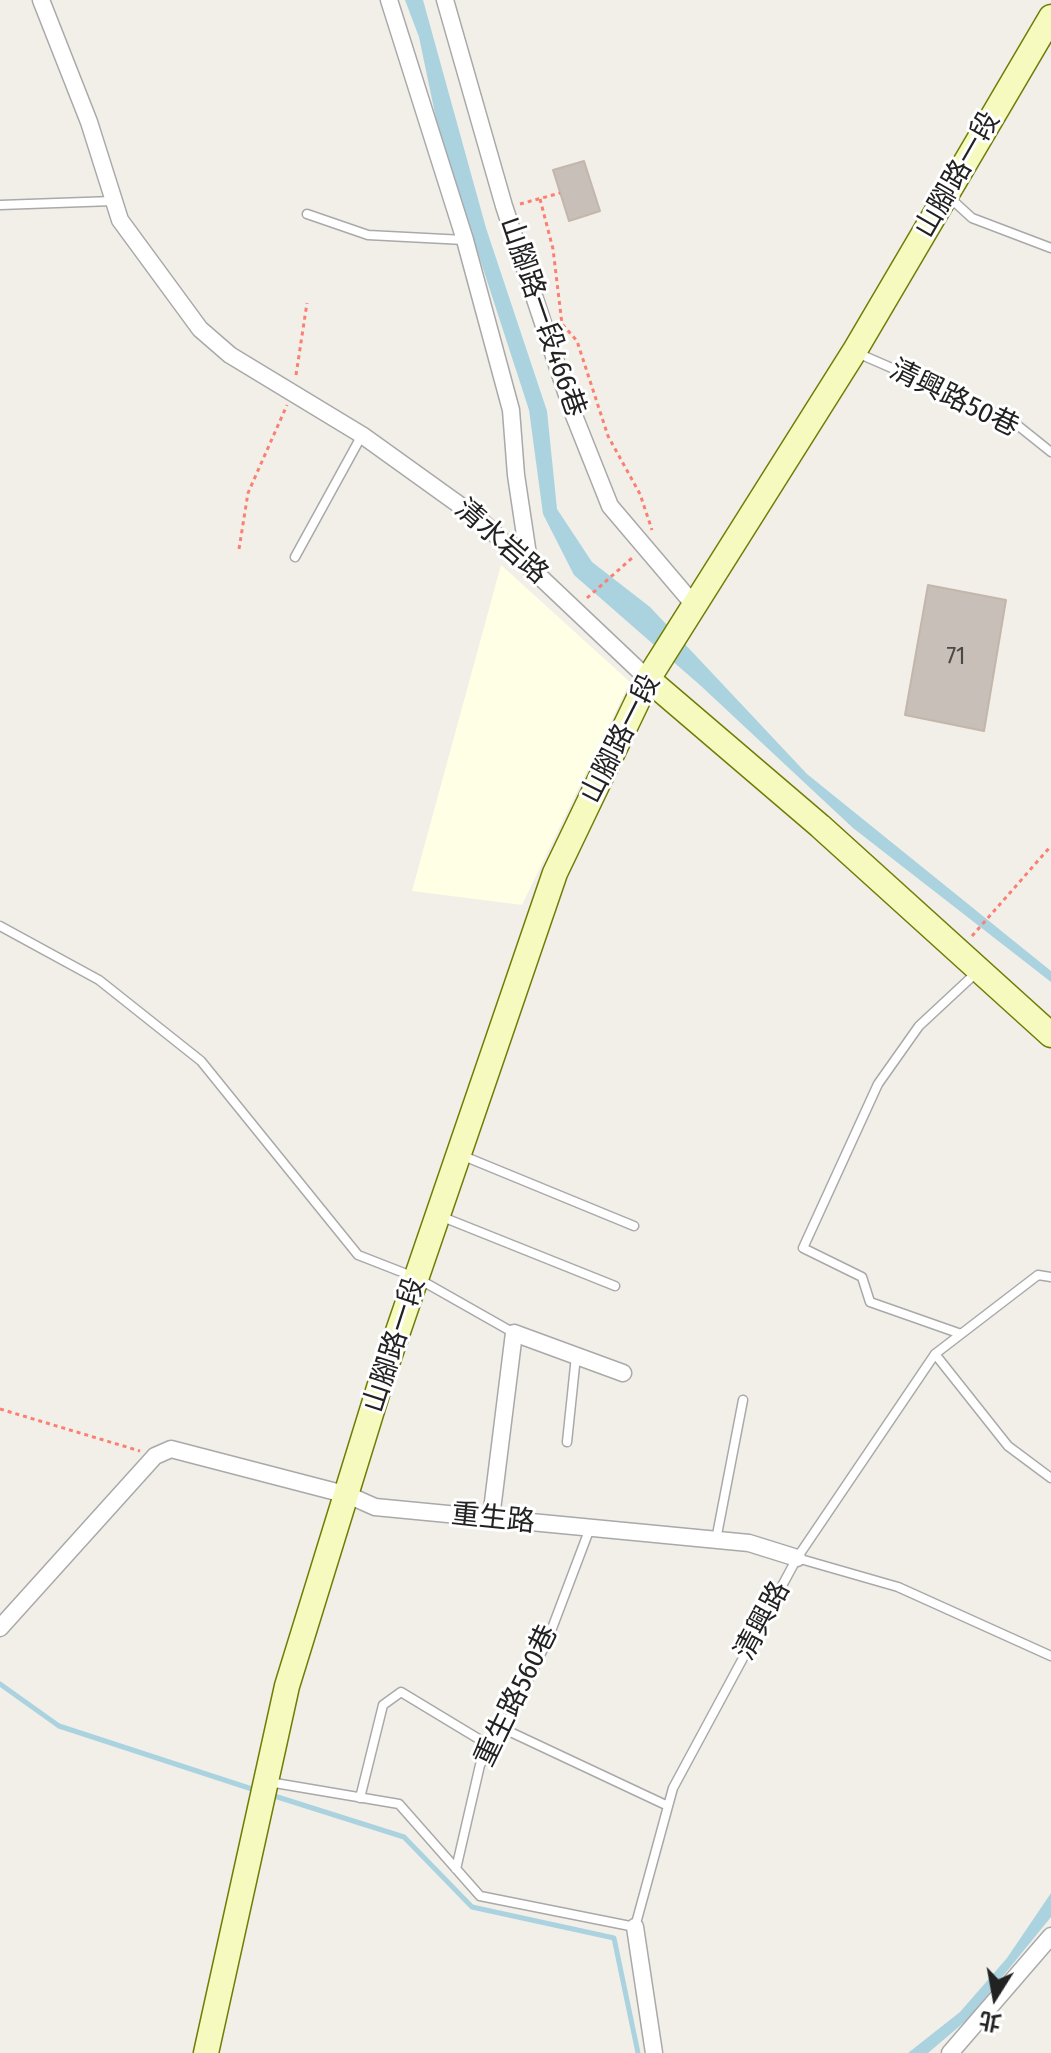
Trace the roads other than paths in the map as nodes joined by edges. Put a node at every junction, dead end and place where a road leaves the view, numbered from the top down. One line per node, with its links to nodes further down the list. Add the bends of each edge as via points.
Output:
1 (41, 0): 6 (street, 清水岩路, via 89,122)
2 (389, 0): 9 (street)
3 (445, 0): 16 (street, 山腳路一段466巷, via 505,209 610,506)
4 (1051, 17): 5 (main road, 山腳路一段)
5 (946, 195): 10 (lane, via 972,218); 11 (main road, 山腳路一段)
6 (113, 201): 7 (lane); 12 (street, 清水岩路, via 120,220 200,329 230,355)
7 (0, 205)
8 (307, 214): 9 (lane, via 368,235)
9 (465, 240): 15 (street, via 511,410)
10 (1051, 248)
11 (854, 352): 13 (lane, 清興路50巷, via 1011,420); 16 (main road, 山腳路一段)
12 (362, 435): 14 (lane); 15 (street, 清水岩路, via 479,519)
13 (1051, 452)
14 (295, 557)
15 (530, 568): 17 (street, 清水岩路)
16 (692, 612): 17 (main road, 山腳路一段)
17 (654, 671): 19 (main road, 清水岩路); 21 (main road, 山腳路一段, via 555,873)
18 (0, 926): 25 (lane, via 99,980 201,1061 358,1255)
19 (979, 970): 20 (main road, 清水岩路); 28 (lane, via 919,1026 878,1084 803,1248 862,1277 870,1302)
20 (1051, 1035)
21 (460, 1155): 22 (main road, 山腳路一段); 23 (lane)
22 (439, 1215): 25 (main road, 山腳路一段); 26 (lane)
23 (634, 1226)
24 (1051, 1277): 28 (lane, 清興路, via 1038,1275)
25 (417, 1278): 27 (lane); 35 (main road, 山腳路一段)
26 (615, 1286)
27 (514, 1333): 30 (street); 36 (street)
28 (961, 1334): 29 (lane, 清興路)
29 (935, 1354): 34 (lane, via 1008,1446); 39 (lane, 清興路)
30 (576, 1356): 31 (street); 33 (lane)
31 (623, 1373)
32 (743, 1400): 38 (lane)
33 (567, 1442)
34 (1051, 1478)
35 (348, 1495): 36 (street, 重生路, via 375,1507); 40 (street, 重生路, via 171,1449 155,1456); 44 (main road, 山腳路一段, via 287,1686)
36 (491, 1518): 37 (street, 重生路)
37 (590, 1528): 38 (street, 重生路); 42 (lane, 重生路560巷, via 548,1639)
38 (716, 1540): 39 (street, 重生路, via 749,1543)
39 (797, 1558): 41 (lane, 重生路, via 898,1587); 46 (lane, 清興路)
40 (0, 1628)
41 (1051, 1656)
42 (504, 1729): 43 (lane, 重生路560巷); 46 (lane)
43 (492, 1747): 45 (lane, via 401,1692 383,1705); 47 (lane, 重生路560巷, via 480,1765)
44 (265, 1782): 45 (lane); 50 (main road, 山腳路一段)
45 (360, 1798): 47 (lane, via 399,1804)
46 (668, 1806): 48 (lane, 清興路)
47 (456, 1869): 48 (lane, via 480,1896)
48 (635, 1927): 51 (street, 清興路)
49 (1051, 1936): 52 (street)
50 (206, 2053)
51 (654, 2053)
52 (950, 2053)

